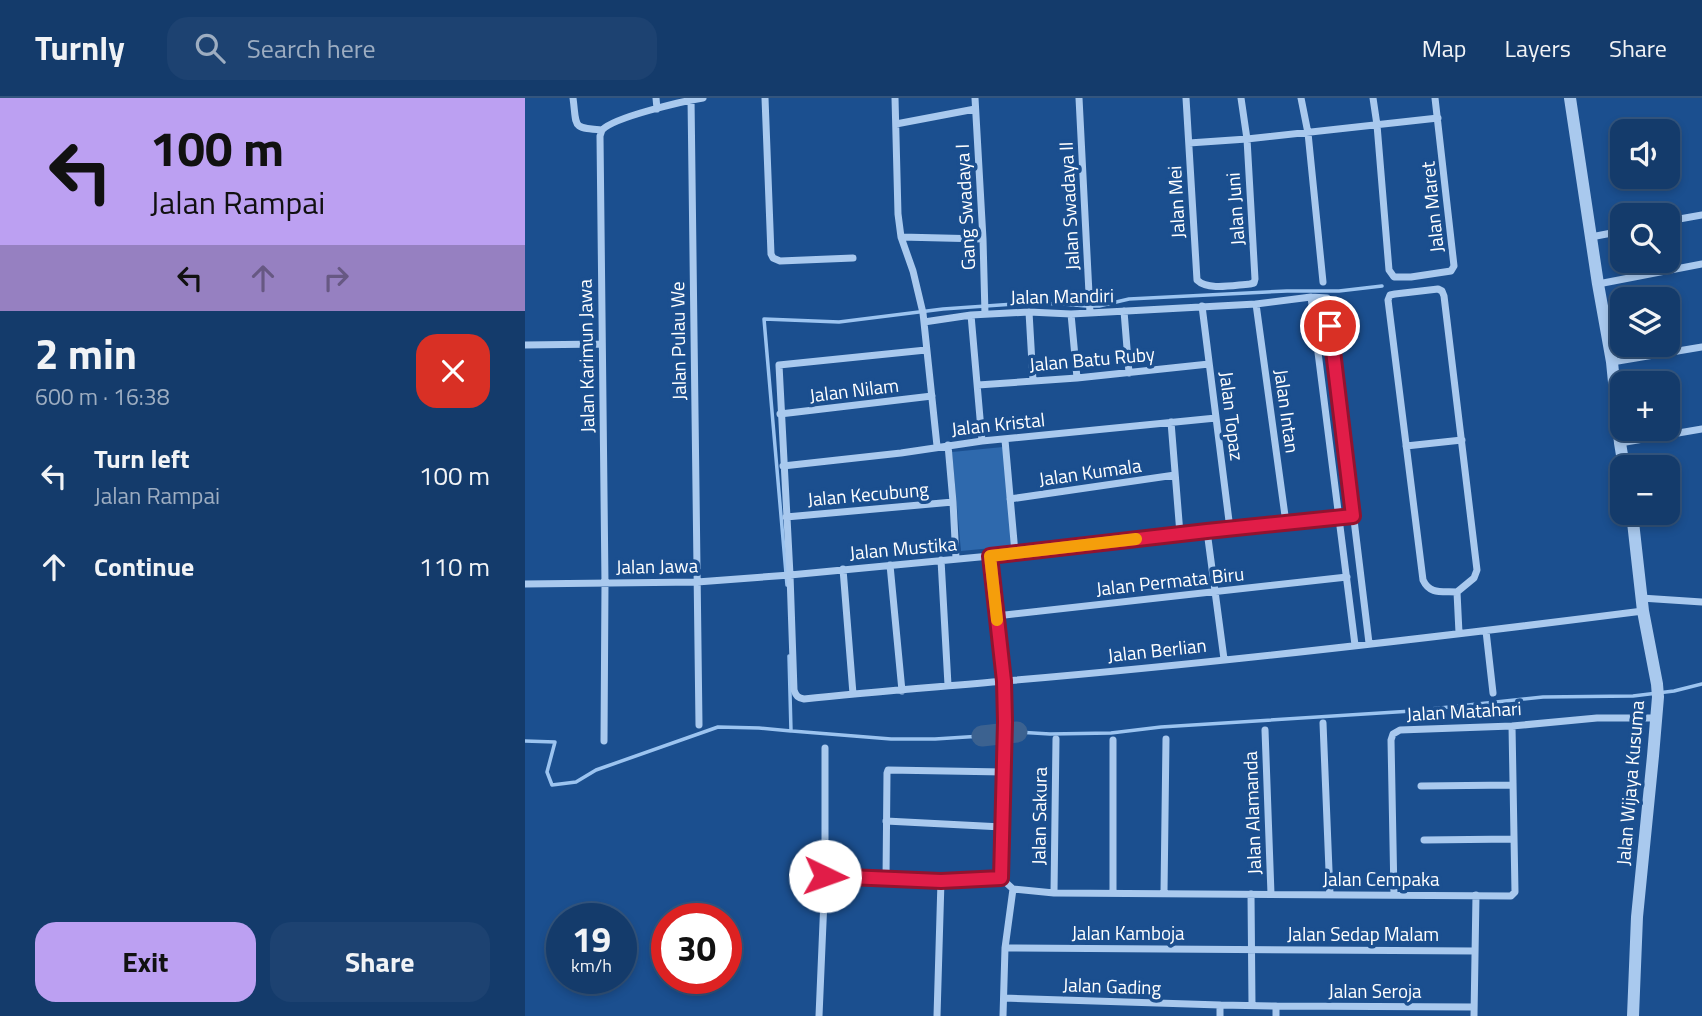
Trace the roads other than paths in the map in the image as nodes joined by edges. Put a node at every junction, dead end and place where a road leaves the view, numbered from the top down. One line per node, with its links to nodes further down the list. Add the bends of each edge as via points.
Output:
1 (573, 98): 20 (street, via 579,126)
2 (656, 98): 16 (street)
3 (703, 98): 14 (street)
4 (765, 98): 30 (street, via 773,258)
5 (895, 98): 18 (street)
6 (975, 98): 15 (street, Gang Swadaya I)
7 (1079, 98): 38 (street, Jalan Swadaya II)
8 (1186, 98): 23 (street, Jalan Mei)
9 (1241, 98): 22 (street, Jalan Juni)
10 (1301, 98): 21 (street)
11 (1373, 98): 19 (street)
12 (1435, 98): 17 (street, Jalan Maret)
13 (1570, 98): 28 (street)
14 (691, 99): 16 (street); 88 (street, Jalan Pulau We)
15 (975, 108): 18 (street); 29 (street, Gang Swadaya I)
16 (657, 109): 20 (street, via 612,122)
17 (1438, 118): 19 (street); 19 (street, Jalan Maret, via 1454,266 1451,271 1411,277 1394,277 1389,270)
18 (896, 124): 27 (street)
19 (1377, 125): 21 (street)
20 (602, 130): 45 (street, Jalan Karimun Jawa)
21 (1308, 132): 22 (street); 32 (street)
22 (1247, 139): 23 (street); 34 (street, Jalan Juni, via 1255,279 1250,284)
23 (1189, 143): 34 (street, Jalan Mei, via 1197,281)
24 (1702, 215): 25 (street)
25 (1680, 220)
26 (1610, 233): 28 (street)
27 (901, 237): 29 (street); 44 (street)
28 (1591, 237): 33 (street)
29 (983, 239): 39 (street, Gang Swadaya I)
30 (853, 258)
31 (1702, 264): 33 (street)
32 (1323, 282)
33 (1598, 284): 49 (street)
34 (1219, 286)
35 (1311, 297): 36 (street, Jalan Mandiri); 72 (street, Jalan Mandiri, via 1327,298); 74 (street)
36 (1257, 304): 37 (street, Jalan Mandiri); 75 (street, Jalan Intan)
37 (1202, 306): 40 (street, Jalan Mandiri); 50 (street, Jalan Topaz)
38 (1090, 308): 40 (street, Jalan Mandiri); 42 (street, Jalan Mandiri)
39 (985, 309): 41 (street, Jalan Mandiri); 43 (street, Jalan Mandiri)
40 (1124, 311): 51 (street)
41 (1028, 312): 42 (street, Jalan Mandiri); 53 (street)
42 (1071, 314): 52 (street)
43 (971, 315): 44 (street, Jalan Mandiri); 54 (street)
44 (924, 322): 48 (street)
45 (602, 344): 46 (street); 89 (street, Jalan Karimun Jawa)
46 (525, 345)
47 (1702, 347): 49 (street)
48 (926, 350): 55 (street); 56 (street, via 779,365)
49 (1612, 362): 63 (street)
50 (1209, 364): 51 (street, Jalan Batu Ruby); 57 (street, Jalan Topaz)
51 (1129, 373): 52 (street, Jalan Batu Ruby)
52 (1077, 378): 53 (street, Jalan Batu Ruby)
53 (1033, 381): 54 (street, Jalan Batu Ruby)
54 (978, 385): 62 (street)
55 (932, 396): 56 (street, Jalan Nilam); 65 (street)
56 (781, 414): 68 (street)
57 (1216, 418): 58 (street, Jalan Kristal); 77 (street, Jalan Topaz)
58 (1171, 422): 60 (street, Jalan Kristal); 69 (street)
59 (1702, 429): 63 (street)
60 (1005, 440): 62 (street, Jalan Kristal); 70 (street)
61 (1462, 440): 66 (street); 66 (street, via 1442,291 1438,289 1395,294 1388,300); 92 (street, via 1477,570)
62 (982, 441): 64 (street, Jalan Kristal)
63 (1620, 443): 67 (street)
64 (948, 445): 65 (street, Jalan Kristal); 71 (street)
65 (937, 446): 68 (street, Jalan Kristal)
66 (1406, 446): 92 (street, via 1423,580 1432,591)
67 (1622, 455)
68 (783, 466): 73 (street)
69 (1175, 475): 70 (street, Jalan Kumala); 79 (street)
70 (1010, 499): 80 (street)
71 (953, 502): 73 (street, Jalan Kecubung); 82 (street)
72 (1353, 516): 74 (street, Jalan Mustika); 98 (street)
73 (786, 517): 86 (street)
74 (1339, 518): 75 (street, Jalan Mustika); 87 (street)
75 (1286, 523): 77 (street, Jalan Mustika)
76 (1633, 525): 94 (street, Jalan Wijaya Kusuma)
77 (1230, 529): 78 (street, Jalan Mustika)
78 (1207, 531): 79 (street, Jalan Mustika); 91 (street)
79 (1180, 534): 80 (street, Jalan Mustika)
80 (1015, 553): 81 (street, Jalan Mustika)
81 (990, 556): 82 (street, Jalan Mustika); 95 (street)
82 (956, 559): 83 (street, Jalan Mustika)
83 (941, 560): 84 (street, Jalan Mustika); 102 (street)
84 (890, 565): 85 (street, Jalan Mustika); 103 (street)
85 (843, 569): 86 (street, Jalan Mustika); 105 (street)
86 (786, 575): 88 (street, Jalan Jawa); 105 (street, Jalan Berlian, via 796,695 804,699)
87 (1347, 577): 91 (street, Jalan Permata Biru); 99 (street)
88 (697, 582): 89 (street, Jalan Jawa); 108 (street, Jalan Pulau We)
89 (605, 583): 90 (street, Jalan Jawa); 114 (street, Jalan Karimun Jawa)
90 (525, 584)
91 (1214, 592): 95 (street, Jalan Permata Biru); 100 (street)
92 (1457, 592): 97 (street)
93 (1702, 602): 94 (street, Jalan Berlian)
94 (1642, 604): 96 (street, Jalan Berlian); 106 (street, Jalan Wijaya Kusuma, via 1657,684)
95 (996, 616): 101 (street)
96 (1486, 631): 97 (street, Jalan Berlian); 104 (street)
97 (1459, 633): 98 (street, Jalan Berlian)
98 (1369, 643): 99 (street, Jalan Berlian)
99 (1355, 645): 100 (street, Jalan Berlian)
100 (1224, 659): 101 (street, Jalan Berlian)
101 (1004, 681): 102 (street, Jalan Berlian); 116 (street)
102 (948, 685): 103 (street, Jalan Berlian)
103 (902, 691): 105 (street, Jalan Berlian)
104 (1493, 693)
105 (853, 694)
106 (1657, 718): 109 (street, Jalan Matahari); 150 (street, Jalan Wijaya Kusuma, via 1637,917)
107 (1323, 723): 133 (street)
108 (699, 725)
109 (1513, 726): 117 (street); 134 (street, Jalan Matahari, via 1400,730 1394,734)
110 (1265, 730): 132 (street, Jalan Alamanda)
111 (1056, 739): 129 (street, Jalan Sakura)
112 (1166, 739): 128 (street)
113 (1113, 740): 130 (street)
114 (604, 741)
115 (825, 748): 123 (street)
116 (1004, 772): 119 (street, via 888,770); 120 (street)
117 (1513, 785): 118 (street); 121 (street)
118 (1421, 786)
119 (886, 821): 120 (street); 125 (street)
120 (1002, 827): 124 (street)
121 (1514, 839): 122 (street); 135 (street, Jalan Cempaka, via 1515,892 1511,896)
122 (1424, 840)
123 (825, 876): 125 (street); 144 (street)
124 (1001, 878): 126 (street); 127 (street)
125 (886, 879): 126 (street)
126 (941, 881): 145 (street)
127 (1013, 889): 129 (street, Jalan Kamboja); 136 (street)
128 (1164, 892): 130 (street, Jalan Kamboja); 131 (street, Jalan Kamboja)
129 (1054, 893): 130 (street, Jalan Kamboja)
130 (1113, 893)
131 (1251, 894): 132 (street, Jalan Cempaka); 137 (street)
132 (1271, 894): 133 (street, Jalan Cempaka)
133 (1330, 895): 134 (street, Jalan Cempaka)
134 (1394, 895): 135 (street, Jalan Cempaka)
135 (1476, 895): 138 (street)
136 (1005, 948): 137 (street, Jalan Kamboja); 139 (street)
137 (1250, 949): 138 (street, Jalan Sedap Malam); 141 (street)
138 (1475, 951): 143 (street)
139 (1004, 998): 140 (street, Jalan Gading); 146 (street)
140 (1220, 1005): 141 (street, Jalan Gading); 147 (street)
141 (1252, 1005): 142 (street, Jalan Seroja)
142 (1276, 1006): 143 (street, Jalan Seroja); 148 (street)
143 (1474, 1007): 149 (street)
144 (819, 1016)
145 (937, 1016)
146 (1003, 1016)
147 (1220, 1016)
148 (1276, 1016)
149 (1474, 1016)
150 (1633, 1016)

